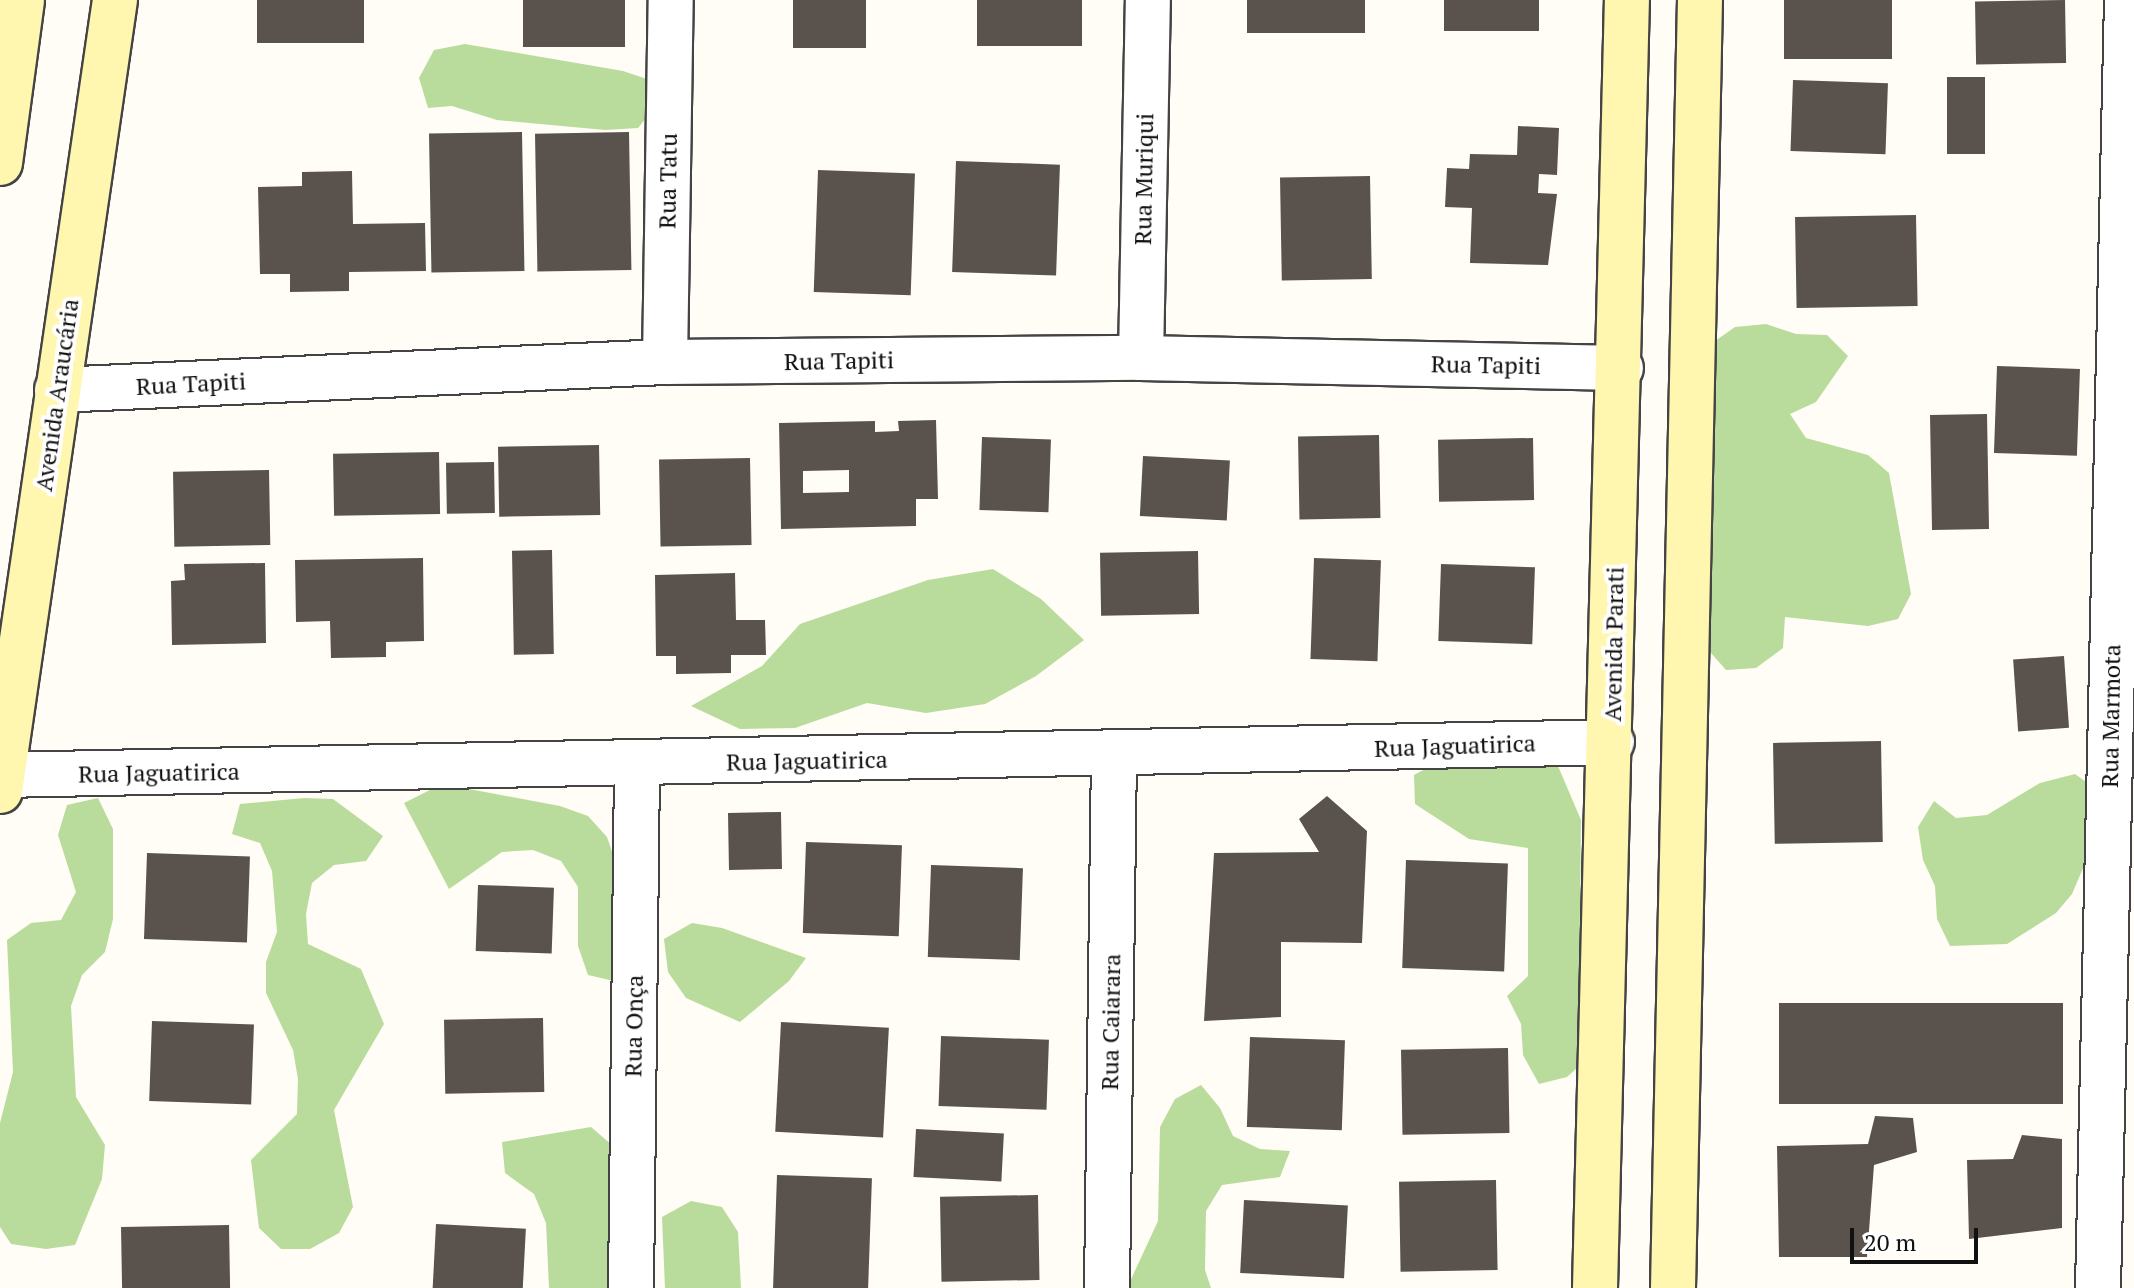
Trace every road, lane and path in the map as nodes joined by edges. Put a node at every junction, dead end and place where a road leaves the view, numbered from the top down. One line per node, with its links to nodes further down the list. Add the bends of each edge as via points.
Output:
1 (22, 0): 8 (street)
2 (115, 0): 12 (street, Avenida Araucária)
3 (671, 0): 10 (street, Rua Tatu)
4 (1148, 0): 9 (street, Rua Muriqui)
5 (1627, 0): 11 (street, Avenida Parati)
6 (1700, 0): 20 (street)
7 (2127, 0): 21 (street, Rua Marmota)
8 (0, 163)
9 (1141, 358): 10 (street, Rua Tapiti); 11 (street, Rua Tapiti)
10 (665, 362): 12 (street, Rua Tapiti)
11 (1621, 368): 13 (street, Avenida Parati)
12 (57, 390): 16 (street, Avenida Araucária)
13 (1612, 742): 14 (street, Rua Jaguatirica); 19 (street, Avenida Parati)
14 (1114, 755): 15 (street, Rua Jaguatirica); 18 (street, Rua Caiarara)
15 (637, 764): 16 (street, Rua Jaguatirica); 17 (street, Rua Onça)
16 (1, 783)
17 (631, 1288)
18 (1107, 1288)
19 (1595, 1288)
20 (1673, 1288)
21 (2098, 1288)

